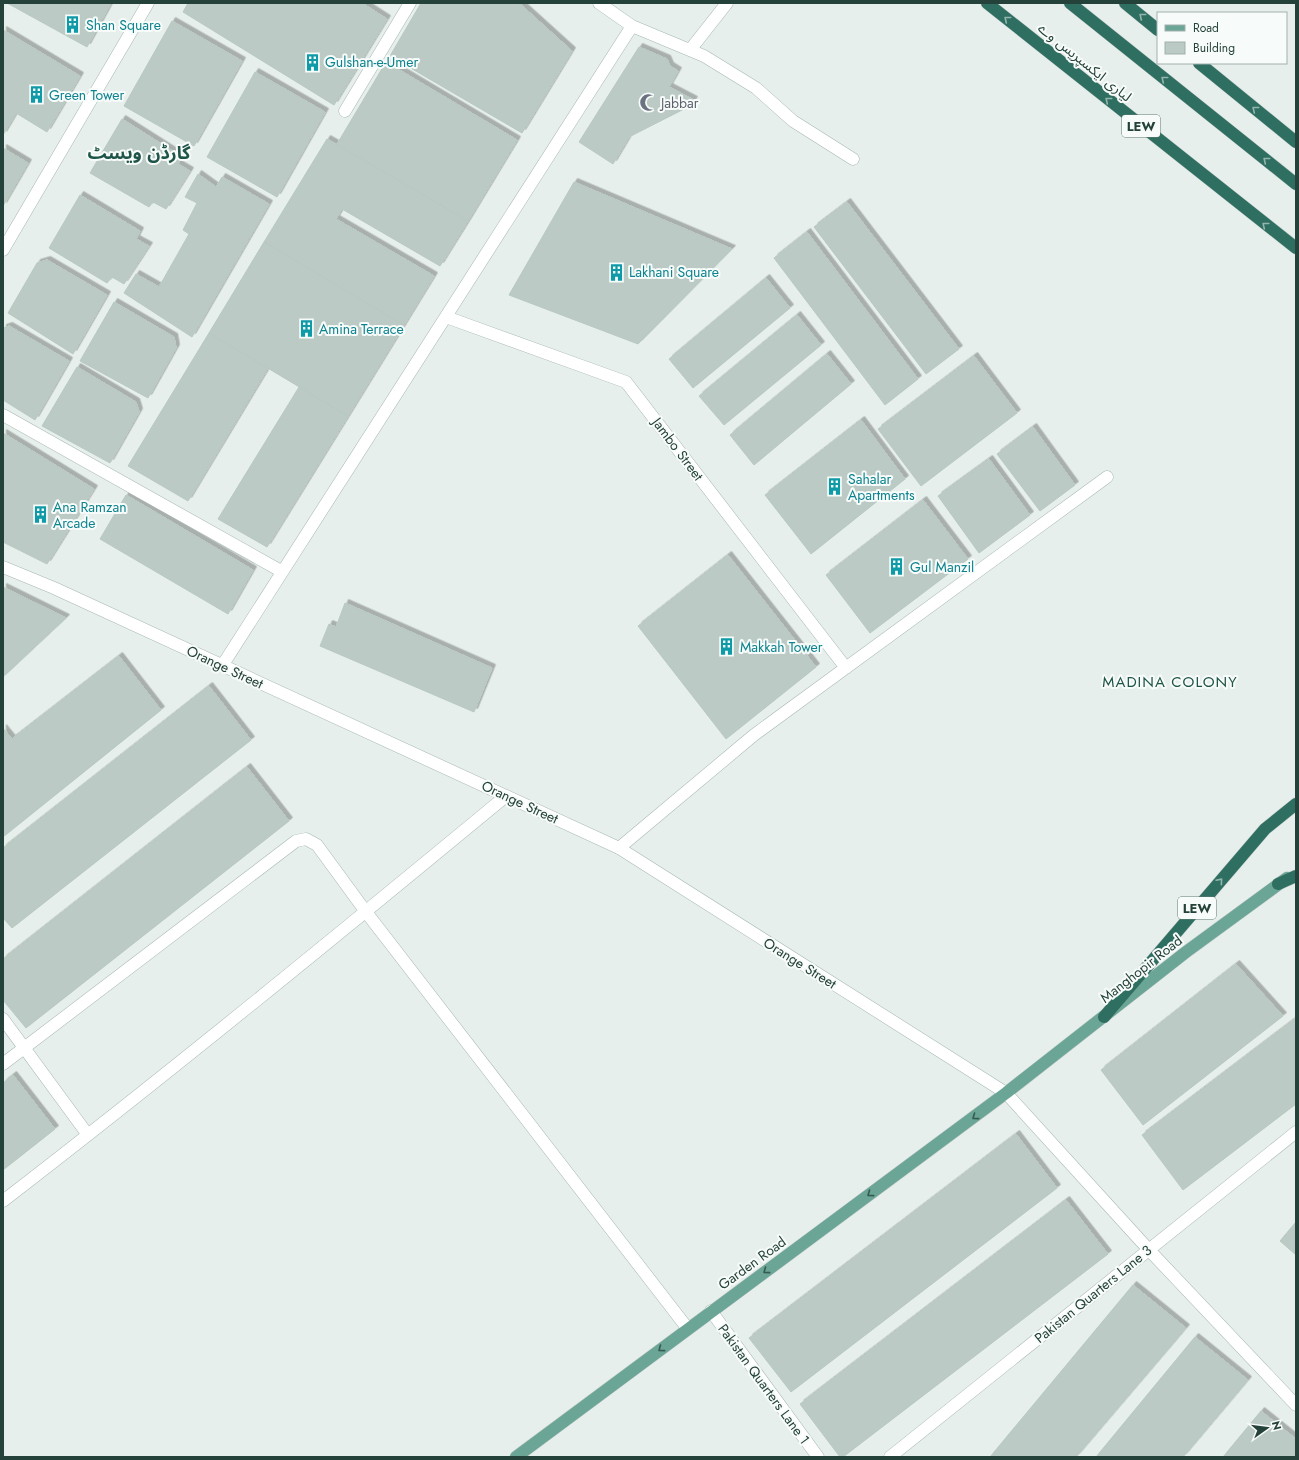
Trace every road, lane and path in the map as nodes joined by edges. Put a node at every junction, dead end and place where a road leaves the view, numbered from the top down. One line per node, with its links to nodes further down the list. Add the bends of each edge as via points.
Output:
1 (148, 3): 17 (street)
2 (410, 3): 12 (street)
3 (599, 3): 8 (street)
4 (728, 3): 10 (street)
5 (987, 3): 16 (highway, لیاری ایکسپریس وے / LEW, one-way to 5)
6 (1070, 3): 15 (highway, one-way to 6)
7 (1125, 3): 9 (highway, one-way to 7)
8 (632, 26): 10 (street); 18 (street)
9 (1157, 29)
10 (690, 50): 14 (street, via 756,88 793,121)
11 (1200, 64): 13 (highway, one-way to 11)
12 (345, 111)
13 (1296, 142)
14 (853, 159)
15 (1296, 184)
16 (1296, 248)
17 (3, 250)
18 (446, 317): 22 (street); 24 (street, Jambo Street, via 626,382)
19 (3, 415): 22 (street)
20 (1107, 477): 24 (street)
21 (3, 567): 23 (street, Orange Street)
22 (281, 571): 23 (street)
23 (222, 666): 25 (street, Orange Street)
24 (846, 668): 27 (street, via 754,735)
25 (506, 796): 27 (street, Orange Street); 31 (street)
26 (1296, 804): 32 (highway, LEW, one-way to 26, via 1265,828)
27 (619, 848): 36 (street, Orange Street)
28 (1296, 871): 30 (main road, Manghopir Road)
29 (1296, 876): 30 (highway)
30 (1278, 884): 32 (main road, Manghopir Road)
31 (366, 912): 34 (street, via 317,844 306,839 296,841); 38 (street); 42 (street)
32 (1104, 1017): 36 (main road, Manghopir Road)
33 (3, 1019): 34 (street)
34 (24, 1048): 35 (street); 38 (street)
35 (3, 1064)
36 (1006, 1093): 40 (street, Orange Street); 41 (main road, Garden Road, one-way to 41)
37 (1296, 1132): 40 (street, Pakistan Quarters Lane 3)
38 (88, 1136): 39 (street)
39 (3, 1201)
40 (1149, 1250): 43 (street, Orange Street); 46 (street, Pakistan Quarters Lane 3)
41 (711, 1311): 42 (main road, Garden Road); 45 (street, Pakistan Quarters Lane 1)
42 (688, 1329): 44 (main road, Garden Road, one-way to 44)
43 (1296, 1405)
44 (516, 1457)
45 (818, 1457)
46 (890, 1457)

